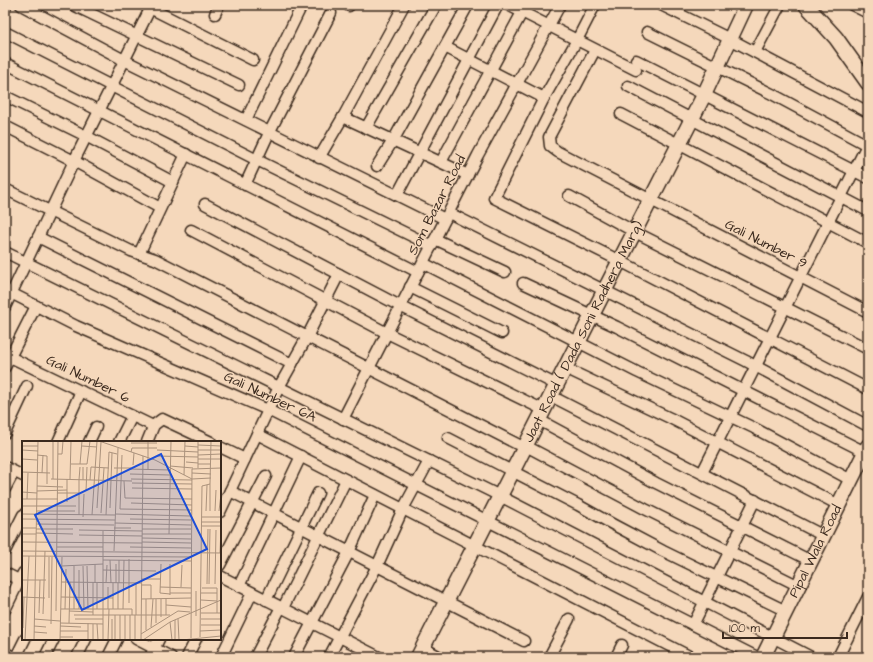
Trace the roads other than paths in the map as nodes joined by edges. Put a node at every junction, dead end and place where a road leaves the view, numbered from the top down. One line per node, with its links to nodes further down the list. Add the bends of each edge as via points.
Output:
1 (20, 5): 29 (street)
2 (73, 5): 23 (street)
3 (302, 5): 48 (street)
4 (404, 5): 46 (street)
5 (436, 5): 50 (street)
6 (468, 5): 26 (street)
7 (498, 5): 31 (street)
8 (508, 5): 17 (street)
9 (560, 5): 20 (street, Som Bazar Road)
10 (595, 5): 25 (street)
11 (661, 5): 24 (street)
12 (746, 5): 24 (street, Jaat Road ( Dada Soni Radhera Marg))
13 (780, 5): 28 (street)
14 (806, 5): 35 (street, via 836,38)
15 (852, 5): 19 (street)
16 (149, 6): 23 (street); 30 (street)
17 (524, 9): 20 (street); 34 (street)
18 (331, 13): 51 (street)
19 (868, 13)
20 (548, 26): 25 (street); 36 (street, Som Bazar Road)
21 (5, 32): 37 (street)
22 (646, 32): 33 (street)
23 (136, 36): 29 (street); 38 (street)
24 (730, 39): 28 (street); 33 (street, Jaat Road ( Dada Soni Radhera Marg))
25 (577, 40): 27 (street); 42 (street)
26 (445, 47): 31 (street); 53 (street)
27 (595, 50): 40 (street); 72 (street, Gali Number 9, via 548,137 550,146)
28 (755, 52): 44 (street)
29 (124, 60): 37 (street); 48 (street)
30 (253, 60)
31 (469, 60): 34 (street); 56 (street)
32 (5, 63): 43 (street)
33 (717, 68): 40 (street, Jaat Road ( Dada Soni Radhera Marg)); 55 (street)
34 (491, 71): 36 (street); 61 (street)
35 (868, 83)
36 (517, 84): 42 (street); 64 (street, Som Bazar Road)
37 (111, 85): 43 (street); 59 (street)
38 (239, 85)
39 (628, 86): 47 (street)
40 (704, 95): 47 (street, Jaat Road ( Dada Soni Radhera Marg)); 63 (street)
41 (5, 96): 52 (street)
42 (544, 98): 86 (street, via 494,198)
43 (98, 111): 52 (street); 57 (street)
44 (868, 112)
45 (620, 114): 54 (street)
46 (343, 117): 50 (street); 58 (street)
47 (692, 119): 54 (street, Jaat Road ( Dada Soni Radhera Marg)); 71 (street)
48 (246, 120): 51 (street)
49 (5, 126): 60 (street)
50 (366, 128): 53 (street)
51 (270, 133): 58 (street); 59 (street)
52 (86, 136): 60 (street); 66 (street)
53 (394, 140): 56 (street); 62 (street)
54 (679, 144): 72 (street, Jaat Road ( Dada Soni Radhera Marg)); 78 (street)
55 (867, 144): 63 (street)
56 (419, 152): 61 (street); 69 (street)
57 (186, 154): 66 (street); 67 (street)
58 (319, 158): 69 (street)
59 (256, 160): 67 (street); 82 (street)
60 (74, 161): 74 (street); 76 (street)
61 (441, 162): 64 (street)
62 (377, 166)
63 (854, 171): 65 (street); 71 (street)
64 (468, 175): 77 (street, Som Bazar Road)
65 (868, 178)
66 (173, 182): 74 (street)
67 (245, 185): 88 (street)
68 (5, 189): 76 (street)
69 (397, 195): 77 (street)
70 (569, 196): 80 (street)
71 (840, 198): 75 (street); 78 (street)
72 (651, 200): 80 (street, Jaat Road ( Dada Soni Radhera Marg)); 91 (street, Gali Number 9)
73 (205, 204): 90 (street)
74 (160, 208): 85 (street)
75 (868, 211)
76 (50, 212): 81 (street); 85 (street)
77 (447, 216): 82 (street, Som Bazar Road); 94 (street)
78 (828, 223): 83 (street); 91 (street)
79 (191, 230): 96 (street)
80 (635, 232): 86 (street, Jaat Road ( Dada Soni Radhera Marg)); 100 (street)
81 (38, 237): 87 (street); 110 (street)
82 (434, 242): 88 (street, Som Bazar Road); 89 (street)
83 (868, 243)
84 (5, 252): 87 (street)
85 (139, 254): 105 (street, via 155,258)
86 (620, 261): 94 (street, Jaat Road ( Dada Soni Radhera Marg)); 106 (street)
87 (26, 262): 95 (street); 116 (street)
88 (421, 267): 93 (street, Som Bazar Road); 107 (street)
89 (505, 272)
90 (339, 274): 96 (street); 98 (street)
91 (800, 278): 100 (street); 101 (street, Gali Number 9)
92 (523, 283): 102 (street)
93 (410, 287): 98 (street, Som Bazar Road); 104 (street)
94 (605, 290): 102 (street, Jaat Road ( Dada Soni Radhera Marg)); 111 (street)
95 (8, 292): 97 (street, Gali Number 6A); 99 (street)
96 (325, 302): 103 (street); 105 (street)
97 (36, 306): 109 (street); 121 (street, Gali Number 6A, via 90,333)
98 (400, 306): 103 (street, Som Bazar Road); 118 (street)
99 (5, 308)
100 (785, 308): 106 (street); 108 (street)
101 (868, 312)
102 (592, 315): 107 (street, Jaat Road ( Dada Soni Radhera Marg)); 120 (street)
103 (386, 333): 114 (street, Som Bazar Road); 122 (street)
104 (502, 333)
105 (307, 337): 110 (street); 114 (street)
106 (770, 339): 111 (street); 117 (street)
107 (578, 341): 113 (street, Jaat Road ( Dada Soni Radhera Marg)); 124 (street)
108 (868, 349)
109 (10, 357): 112 (street); 119 (street, Gali Number 6)
110 (292, 364): 116 (street)
111 (755, 366): 120 (street); 127 (street)
112 (5, 367)
113 (565, 368): 118 (street, Jaat Road ( Dada Soni Radhera Marg)); 137 (street)
114 (368, 369): 125 (street, Som Bazar Road); 139 (street)
115 (27, 386): 129 (street)
116 (279, 387): 121 (street); 125 (street)
117 (868, 389)
118 (554, 390): 122 (street, Jaat Road ( Dada Soni Radhera Marg)); 146 (street)
119 (81, 391): 123 (street, Gali Number 6); 132 (street)
120 (743, 391): 124 (street); 140 (street)
121 (268, 410): 130 (street); 151 (street, Gali Number 6A)
122 (542, 415): 139 (street, Jaat Road ( Dada Soni Radhera Marg)); 165 (street, via 656,483)
123 (132, 416): 126 (street, Gali Number 6); 134 (street)
124 (730, 416): 137 (street); 150 (street)
125 (343, 419): 143 (street)
126 (154, 425): 135 (street); 136 (street, via 159,420 164,420)
127 (868, 426)
128 (96, 427): 133 (street)
129 (5, 433)
130 (257, 434): 141 (street); 142 (street)
131 (448, 438): 145 (street)
132 (58, 441)
133 (89, 441)
134 (120, 441)
135 (147, 441)
136 (206, 441)
137 (717, 442): 146 (street); 159 (street)
138 (221, 447): 142 (street)
139 (525, 447): 145 (street, Jaat Road ( Dada Soni Radhera Marg)); 171 (street)
140 (866, 449): 150 (street, Pipal Wala Road)
141 (300, 456): 149 (street); 162 (street)
142 (245, 459): 153 (street)
143 (429, 461): 151 (street); 156 (street)
144 (5, 467): 147 (street)
145 (513, 472): 156 (street, Jaat Road ( Dada Soni Radhera Marg)); 178 (street)
146 (702, 473): 157 (street)
147 (19, 474): 152 (street)
148 (266, 476): 158 (street)
149 (346, 480): 155 (street); 168 (street)
150 (851, 480): 159 (street, Pipal Wala Road)
151 (416, 484): 160 (street); 164 (street, Gali Number 6A)
152 (5, 489)
153 (230, 491): 158 (street); 161 (street)
154 (318, 494): 166 (street)
155 (375, 495): 160 (street); 172 (street)
156 (500, 496): 164 (street, Jaat Road ( Dada Soni Radhera Marg)); 185 (street)
157 (755, 500): 165 (street); 167 (street)
158 (252, 502): 162 (street); 174 (street)
159 (839, 506): 167 (street, Pipal Wala Road)
160 (403, 509): 169 (street); 175 (street)
161 (221, 510)
162 (274, 514): 166 (street); 180 (street)
163 (22, 517): 170 (street)
164 (489, 521): 169 (street, Jaat Road ( Dada Soni Radhera Marg)); 192 (street, Gali Number 6A)
165 (742, 526): 171 (street); 173 (street)
166 (302, 528): 168 (street); 184 (street)
167 (824, 536): 173 (street, Pipal Wala Road)
168 (319, 537): 172 (street); 187 (street)
169 (475, 545): 186 (street, Jaat Road ( Dada Soni Radhera Marg)); 220 (street)
170 (5, 551)
171 (730, 551): 178 (street); 181 (street)
172 (349, 552): 175 (street); 191 (street)
173 (811, 561): 181 (street, Pipal Wala Road)
174 (221, 563)
175 (377, 566): 186 (street); 193 (street)
176 (5, 573): 179 (street)
177 (221, 577): 180 (street)
178 (716, 577): 185 (street); 189 (street)
179 (22, 578): 188 (street)
180 (239, 586): 182 (street)
181 (798, 586): 189 (street, Pipal Wala Road)
182 (252, 593): 184 (street); 212 (street)
183 (868, 597): 224 (street)
184 (266, 600): 187 (street)
185 (704, 601): 192 (street); 194 (street)
186 (446, 602): 201 (street); 204 (street, Jaat Road ( Dada Soni Radhera Marg))
187 (282, 608): 191 (street); 213 (street)
188 (5, 610)
189 (786, 610): 194 (street, Pipal Wala Road)
190 (569, 619): 218 (street)
191 (312, 623): 193 (street); 214 (street)
192 (692, 625): 221 (street, Gali Number 6A)
193 (339, 637): 215 (street); 216 (street)
194 (773, 637): 222 (street, Pipal Wala Road); 223 (street)
195 (24, 640): 206 (street)
196 (54, 640): 207 (street)
197 (86, 640): 208 (street)
198 (116, 640): 209 (street)
199 (138, 640): 203 (street)
200 (195, 640): 211 (street)
201 (524, 641)
202 (622, 645): 219 (street)
203 (155, 648): 210 (street)
204 (420, 652): 217 (street)
205 (5, 653): 206 (street)
206 (15, 657)
207 (45, 657)
208 (78, 657)
209 (108, 657)
210 (171, 657)
211 (186, 657)
212 (221, 657)
213 (256, 657)
214 (294, 657)
215 (329, 657)
216 (379, 657)
217 (440, 657)
218 (549, 657)
219 (616, 657)
220 (691, 657)
221 (757, 657)
222 (763, 657)
223 (811, 657)
224 (838, 657)

